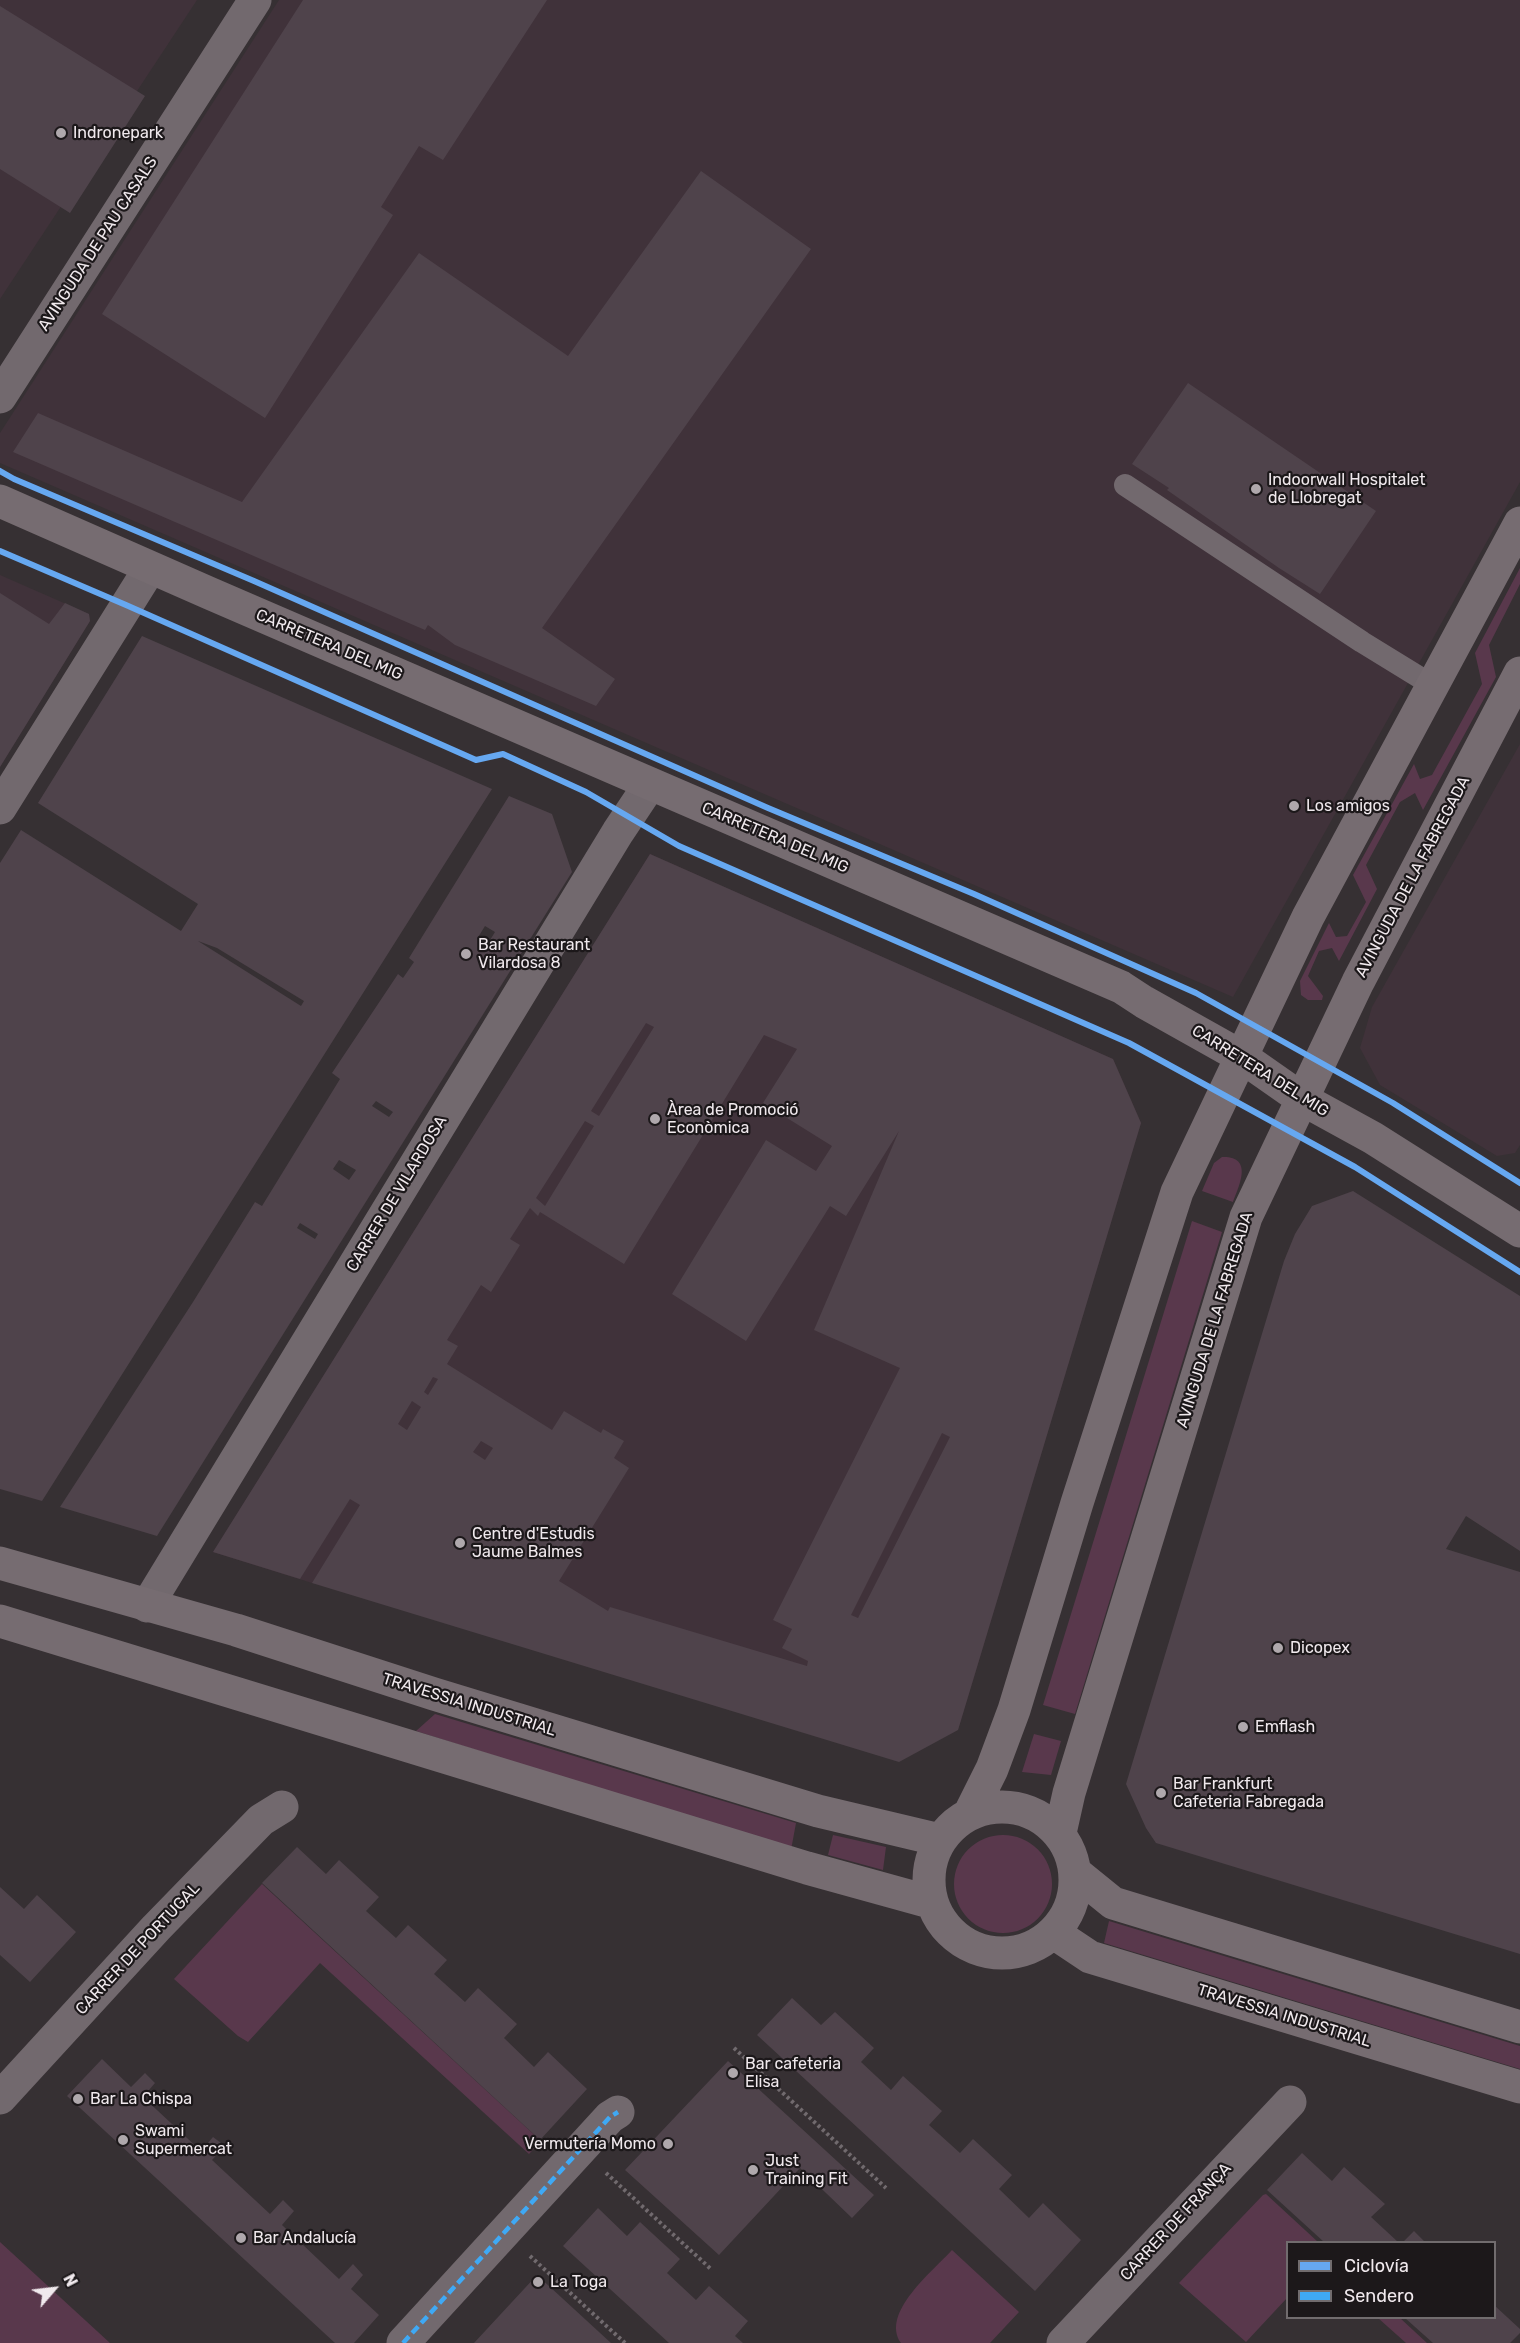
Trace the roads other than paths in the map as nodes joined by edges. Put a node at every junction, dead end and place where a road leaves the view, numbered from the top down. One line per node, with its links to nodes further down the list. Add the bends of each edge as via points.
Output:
1 (255, 0): 2 (street, AVINGUDA DE PAU CASALS)
2 (0, 398)
3 (1125, 485): 8 (lane)
4 (0, 501): 6 (street, CARRETERA DEL MIG)
5 (1520, 523): 8 (street)
6 (150, 568): 9 (street, CARRETERA DEL MIG); 10 (street)
7 (1520, 673): 12 (street, AVINGUDA DE LA FABREGADA, via 1358,982)
8 (1432, 685): 11 (street, via 1308,917)
9 (650, 784): 11 (street, CARRETERA DEL MIG, via 1121,987); 15 (street, CARRER DE VILARDOSA)
10 (0, 808)
11 (1242, 1057): 12 (street, CARRETERA DEL MIG); 18 (street, via 1177,1192 1014,1710)
12 (1302, 1098): 13 (street, CARRETERA DEL MIG); 19 (street, AVINGUDA DE LA FABREGADA, via 1246,1216)
13 (1520, 1231)
14 (0, 1563): 15 (street, TRAVESSIA INDUSTRIAL)
15 (147, 1606): 20 (street, TRAVESSIA INDUSTRIAL, via 236,1630 818,1811)
16 (0, 1622): 22 (street)
17 (282, 1807): 26 (street, CARRER DE PORTUGAL, via 261,1820 156,1928)
18 (970, 1813): 19 (street, via 1005,1806 1034,1813); 20 (street, via 953,1824)
19 (1060, 1833): 21 (street, via 1071,1852)
20 (940, 1840): 22 (street, via 930,1865)
21 (1076, 1873): 23 (street, via 1072,1905); 24 (street, via 1113,1903)
22 (930, 1902): 23 (street, via 942,1925 980,1951 1007,1954 1033,1948)
23 (1054, 1934): 25 (street, TRAVESSIA INDUSTRIAL, via 1090,1957)
24 (1520, 2027)
25 (1520, 2087)
26 (0, 2098)
27 (1290, 2102): 30 (street, CARRER DE FRANÇA)
28 (618, 2112): 29 (street)
29 (403, 2343)
30 (1063, 2343)

